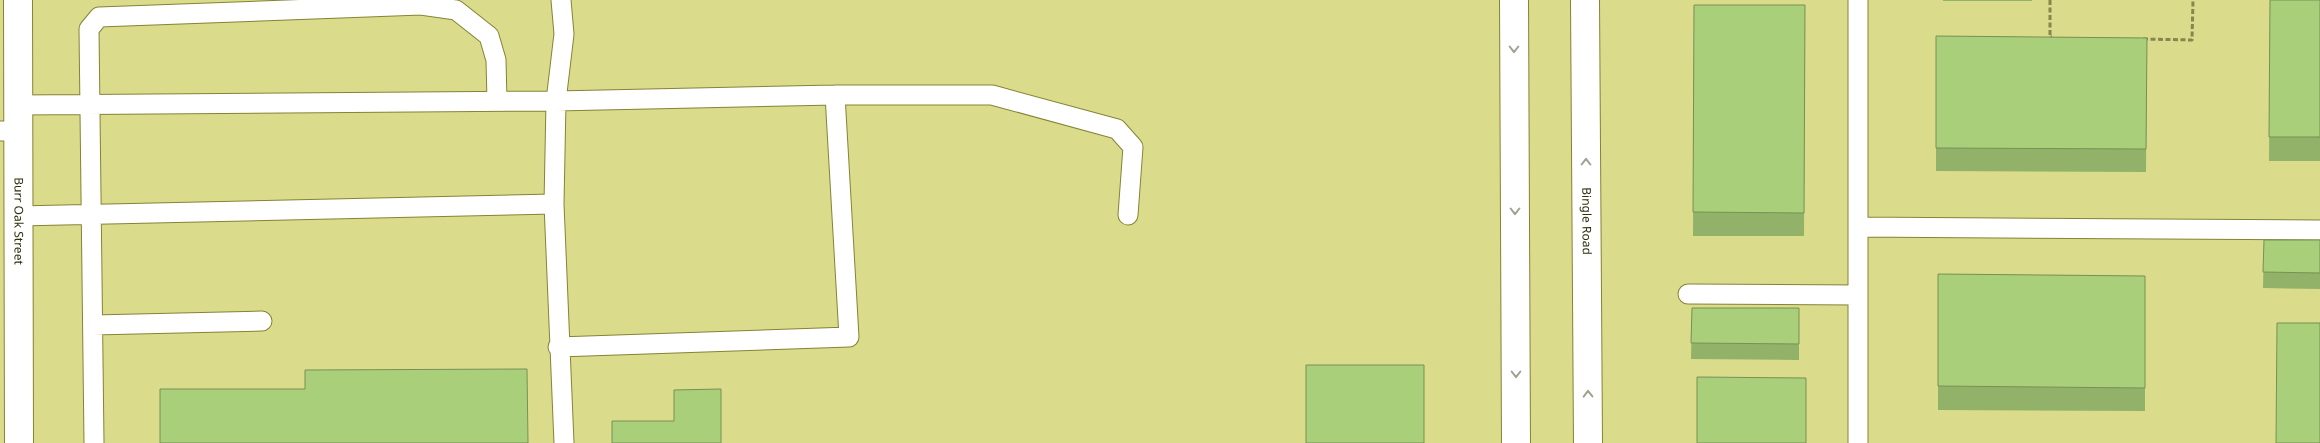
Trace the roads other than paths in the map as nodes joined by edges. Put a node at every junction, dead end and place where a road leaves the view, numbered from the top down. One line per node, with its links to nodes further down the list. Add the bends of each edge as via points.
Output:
1 (18, 0): 10 (main road, Burr Oak Street)
2 (561, 0): 8 (lane, via 564,34)
3 (1514, 0): 25 (main road, one-way to 25)
4 (1585, 0): 26 (main road, Bingle Road, one-way to 4)
5 (1858, 0): 15 (lane)
6 (835, 95): 8 (lane); 12 (lane, via 992,95 1117,128 1133,147); 21 (lane, via 849,337)
7 (497, 101): 8 (lane); 9 (lane); 9 (lane, via 496,60 488,36 456,10 421,5 99,17 89,29)
8 (556, 101): 11 (lane)
9 (90, 103): 10 (lane); 14 (lane)
10 (12, 122): 13 (main road, Burr Oak Street)
11 (554, 204): 14 (lane); 21 (lane)
12 (1128, 215)
13 (18, 216): 14 (lane); 22 (main road, Burr Oak Street)
14 (92, 216): 20 (lane)
15 (1858, 227): 16 (lane); 18 (lane)
16 (2320, 230)
17 (1688, 294): 18 (lane)
18 (1858, 295): 27 (lane)
19 (262, 321): 20 (lane)
20 (93, 325): 23 (lane)
21 (558, 346): 24 (lane)
22 (19, 443)
23 (94, 443)
24 (564, 443)
25 (1516, 443)
26 (1588, 443)
27 (1858, 443)

